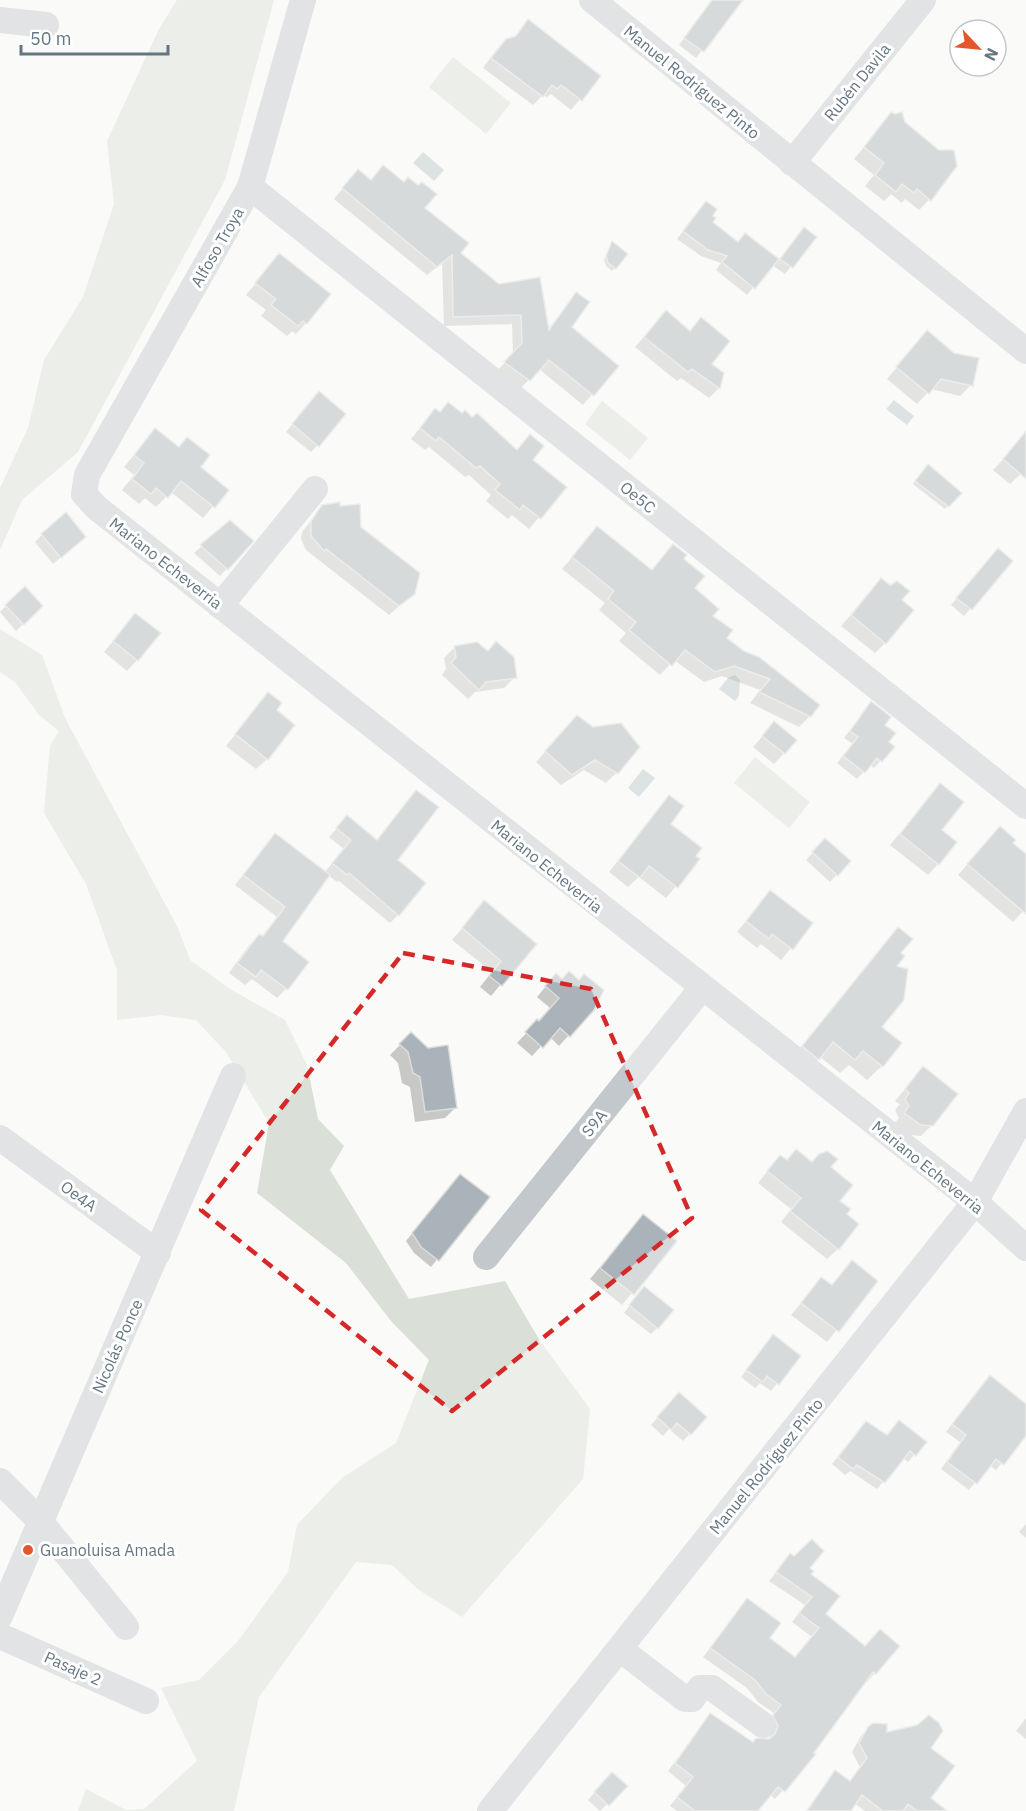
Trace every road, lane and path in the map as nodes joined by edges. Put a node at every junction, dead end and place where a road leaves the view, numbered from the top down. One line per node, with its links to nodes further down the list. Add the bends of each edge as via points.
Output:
1 (303, 0): 7 (street, Alfoso Troya)
2 (592, 0): 6 (street, Manuel Rodríguez Pinto)
3 (923, 0): 6 (street, Rubén Davila)
4 (0, 20): 5 (street)
5 (46, 25)
6 (792, 163): 8 (street, Manuel Rodríguez Pinto)
7 (250, 187): 9 (street, Alfoso Troya); 12 (street, Oe5C)
8 (1026, 351)
9 (87, 475): 11 (street, Mariano Echeverria, via 84,495 97,508)
10 (315, 489): 11 (street)
11 (220, 606): 13 (street, Mariano Echeverria)
12 (1026, 806)
13 (701, 989): 17 (street, Mariano Echeverria); 20 (street, S9A)
14 (233, 1076): 19 (street, Nicolás Ponce)
15 (1026, 1111): 17 (street, Manuel Rodríguez Pinto)
16 (0, 1138): 19 (street, Oe4A)
17 (975, 1202): 18 (street, Mariano Echeverria); 26 (street, Manuel Rodríguez Pinto)
18 (1026, 1248)
19 (158, 1254): 22 (street, Nicolás Ponce)
20 (486, 1257)
21 (0, 1481): 22 (street)
22 (40, 1521): 23 (street, Nicolás Ponce); 24 (street)
23 (0, 1616)
24 (126, 1627)
25 (0, 1636): 27 (street, Pasaje 2)
26 (620, 1649): 28 (street, via 685,1699 692,1699 700,1688 712,1688); 29 (street, Manuel Rodríguez Pinto)
27 (146, 1701)
28 (763, 1725)
29 (490, 1811)

